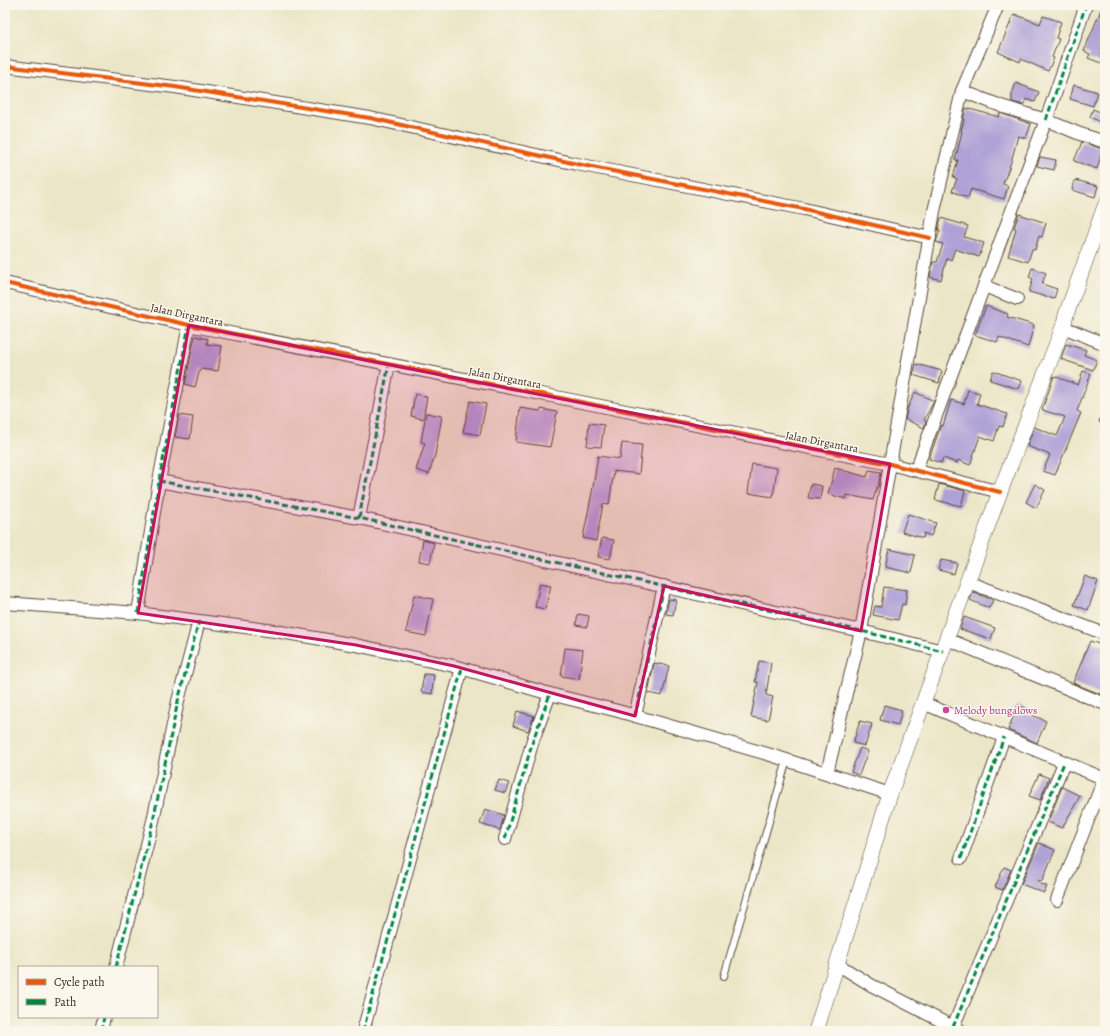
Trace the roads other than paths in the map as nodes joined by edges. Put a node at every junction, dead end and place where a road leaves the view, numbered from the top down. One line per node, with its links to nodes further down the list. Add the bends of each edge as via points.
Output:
1 (998, 5): 4 (street)
2 (1086, 5): 5 (street)
3 (5, 66): 8 (street, via 175,87 370,118)
4 (962, 91): 5 (street); 8 (street)
5 (1046, 120): 6 (street); 10 (street)
6 (1105, 142)
7 (1105, 206): 13 (street)
8 (930, 238): 16 (street)
9 (5, 283): 12 (street, Jalan Dirgantara)
10 (984, 286): 11 (street); 17 (street)
11 (1017, 300)
12 (189, 325): 15 (street, Jalan Dirgantara); 18 (street)
13 (1063, 327): 14 (street); 19 (street)
14 (1105, 344)
15 (389, 364): 16 (street, Jalan Dirgantara); 20 (street)
16 (890, 464): 17 (street, Jalan Dirgantara); 26 (street)
17 (916, 470): 19 (street, Jalan Dirgantara)
18 (159, 481): 20 (street); 24 (street)
19 (1000, 492): 21 (street)
20 (359, 518): 22 (street)
21 (968, 582): 27 (street); 28 (street)
22 (664, 586): 26 (street); 33 (street)
23 (5, 603): 24 (street)
24 (138, 613): 25 (street)
25 (199, 621): 29 (street, via 356,645); 44 (street)
26 (861, 631): 28 (street); 37 (street)
27 (1105, 634)
28 (945, 645): 31 (street); 32 (street)
29 (462, 668): 30 (street); 49 (street)
30 (550, 694): 33 (street); 40 (street, via 533,740)
31 (923, 703): 34 (street); 39 (street)
32 (1105, 704)
33 (635, 716): 35 (street)
34 (1004, 737): 36 (street); 41 (street)
35 (787, 760): 37 (street); 45 (lane)
36 (1064, 763): 38 (street); 47 (street)
37 (827, 773): 39 (street)
38 (1104, 779): 42 (street)
39 (890, 794): 43 (street)
40 (504, 839)
41 (961, 858)
42 (1057, 900)
43 (837, 964): 47 (street); 50 (street)
44 (116, 966)
45 (724, 976)
46 (104, 1018): 48 (street)
47 (957, 1029)
48 (101, 1031)
49 (363, 1031)
50 (816, 1031)

